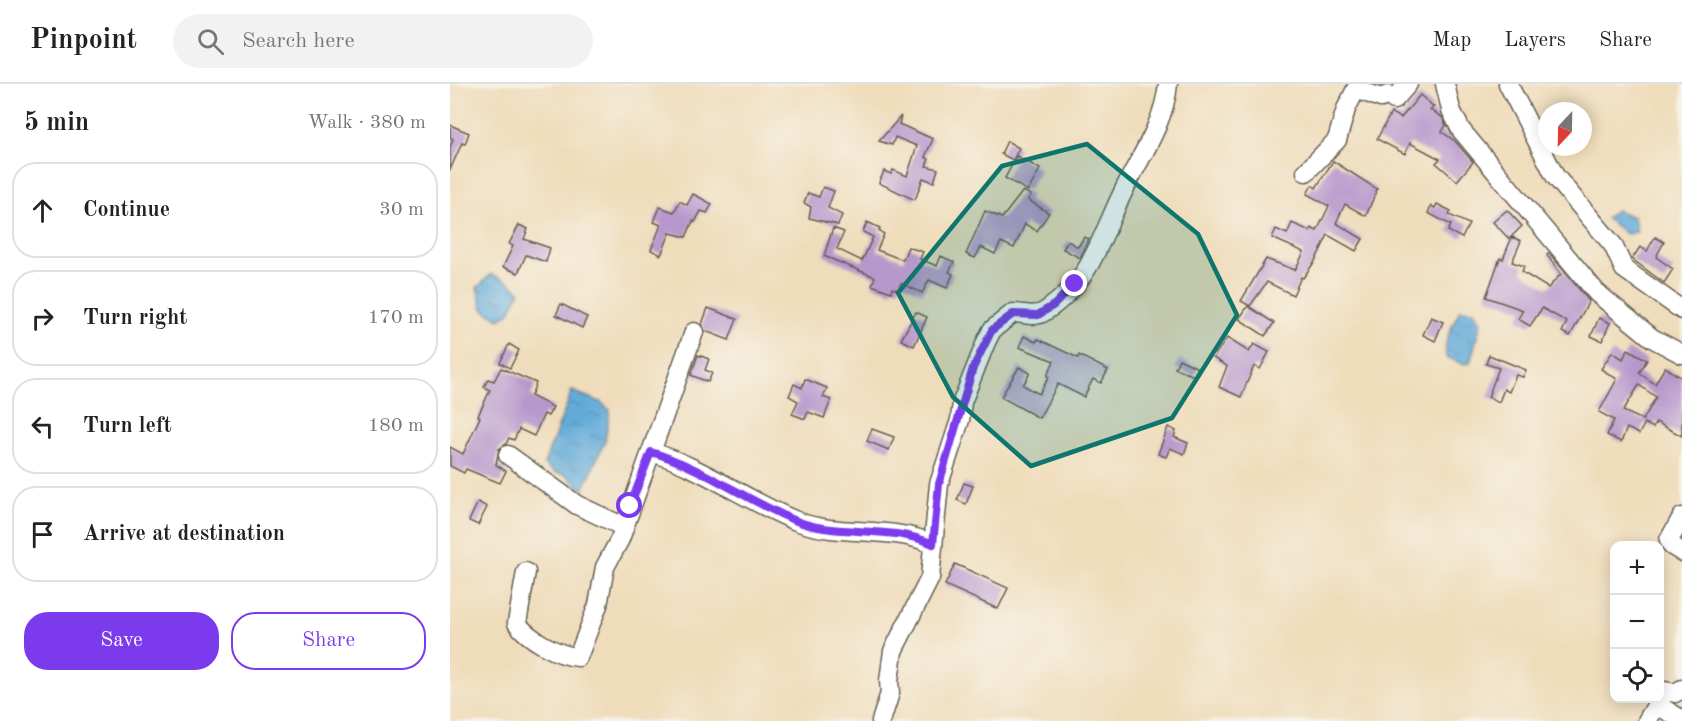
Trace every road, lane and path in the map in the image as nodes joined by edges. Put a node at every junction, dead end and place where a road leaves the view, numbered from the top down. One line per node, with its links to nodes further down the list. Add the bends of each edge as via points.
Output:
1 (1168, 84): 13 (street, via 1151,140 1089,266 1054,305 1034,316 1013,314 992,330 973,368 939,484)
2 (1408, 84): 5 (street, via 1394,100 1388,95 1381,98 1356,89 1334,145)
3 (1445, 84): 8 (street, via 1461,130 1597,293 1652,338)
4 (1508, 84): 6 (street, via 1555,176 1613,245 1623,269)
5 (1306, 172)
6 (1682, 310)
7 (694, 332): 9 (street)
8 (1682, 354)
9 (651, 452): 12 (street); 13 (street, via 800,522 826,529 907,536)
10 (508, 455): 12 (street, via 577,505)
11 (1682, 517): 14 (street, via 1670,540)
12 (622, 526): 15 (street, via 620,539 605,567 598,605 578,657 568,657 523,632 517,623)
13 (933, 544): 19 (street, via 930,578 893,651 890,693)
14 (1682, 552)
15 (526, 572)
16 (1682, 689): 17 (street, via 1665,692)
17 (1656, 704): 18 (street); 20 (street)
18 (1682, 720)
19 (881, 721)
20 (1647, 721)

